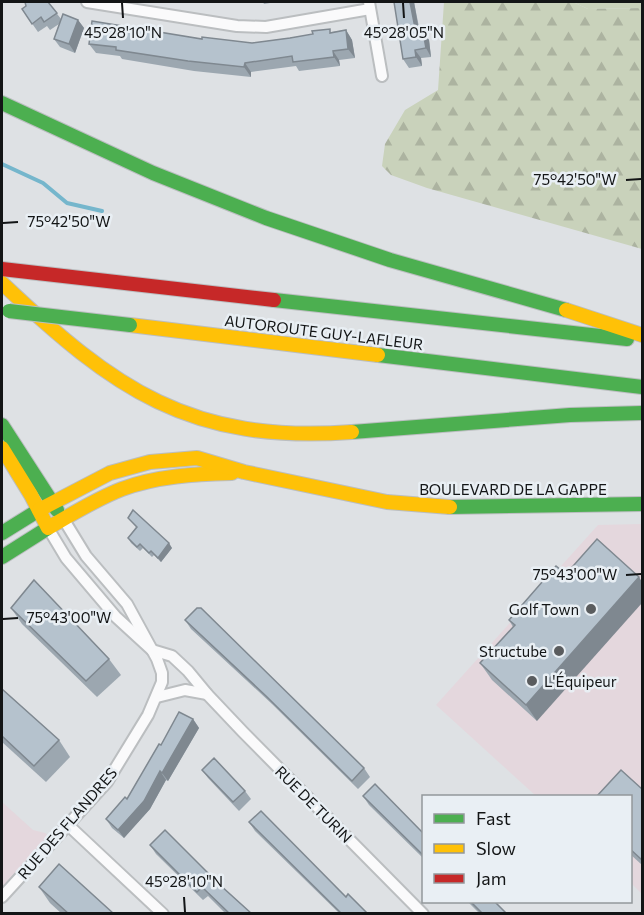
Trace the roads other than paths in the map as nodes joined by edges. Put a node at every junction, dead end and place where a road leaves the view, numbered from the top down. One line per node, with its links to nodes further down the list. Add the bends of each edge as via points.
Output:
1 (87, 2): 2 (street, via 257,28)
2 (370, 5): 3 (street)
3 (382, 76)
4 (2, 103): 8 (main road, via 143,169 266,218 400,263)
5 (2, 269): 9 (main road, AUTOROUTE GUY-LAFLEUR)
6 (2, 283): 11 (main road, via 80,353 130,388 181,412 239,428 318,434)
7 (2, 311): 10 (main road, AUTOROUTE GUY-LAFLEUR, bridge)
8 (642, 335)
9 (642, 340)
10 (642, 387)
11 (642, 413)
12 (2, 425): 15 (main road)
13 (2, 448): 17 (main road)
14 (244, 472): 15 (main road, BOULEVARD DE LA GAPPE, via 197,458 150,462 110,473); 16 (main road, BOULEVARD DE LA GAPPE, via 419,507); 18 (main road, BOULEVARD DE LA GAPPE, via 190,475 132,486)
15 (53, 502): 17 (main road, BOULEVARD DE LA GAPPE); 18 (main road)
16 (642, 504)
17 (39, 510): 19 (main road); 20 (main road, BOULEVARD DE LA GAPPE)
18 (64, 520): 19 (main road, BOULEVARD DE LA GAPPE); 22 (street, via 87,556 127,604)
19 (48, 528): 21 (main road, BOULEVARD DE LA GAPPE); 22 (street, RUE DE TURIN, via 66,558 101,600)
20 (2, 533)
21 (2, 557)
22 (152, 650): 23 (street, RUE DE TURIN, via 172,656); 24 (street, RUE DES FLANDRES, via 162,673)
23 (207, 694): 24 (street, via 185,690); 28 (street, RUE DE TURIN)
24 (157, 697): 25 (street, RUE DES FLANDRES, via 107,782)
25 (68, 825): 26 (street, RUE DES FLANDRES); 27 (street)
26 (2, 897)
27 (163, 914)
28 (423, 914)

